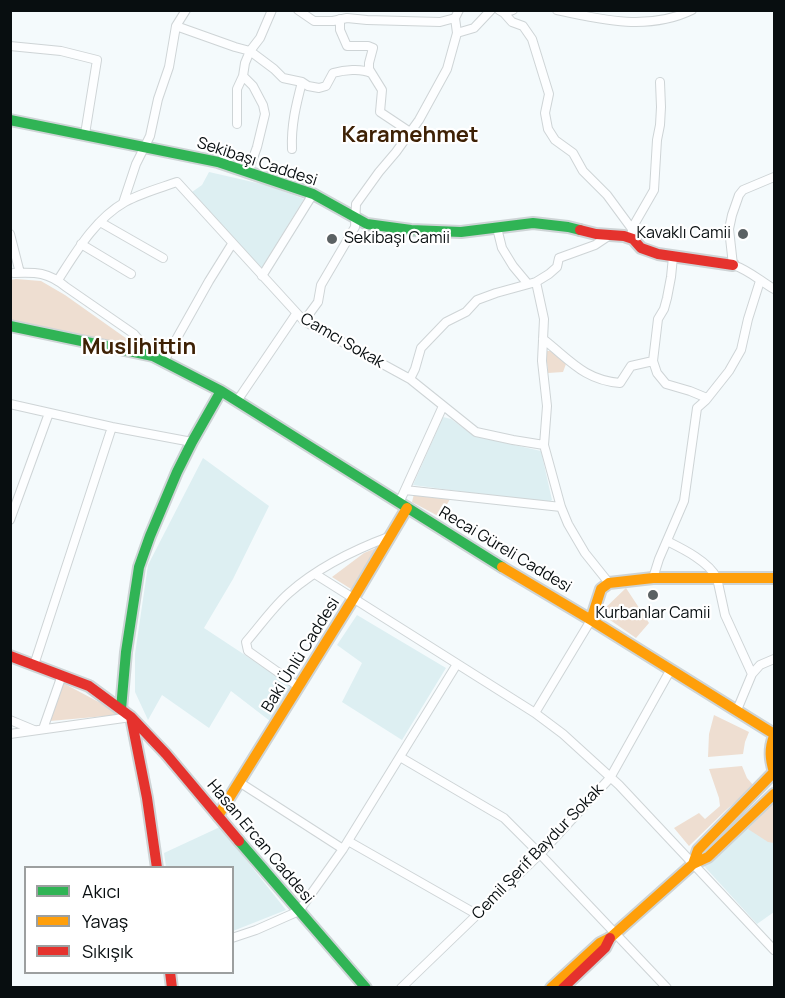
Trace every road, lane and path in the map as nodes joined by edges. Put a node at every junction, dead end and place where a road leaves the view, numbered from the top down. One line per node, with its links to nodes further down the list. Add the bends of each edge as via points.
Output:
1 (186, 10): 12 (street)
2 (272, 10): 15 (street)
3 (298, 10): 10 (street, via 314,21)
4 (357, 10): 11 (street)
5 (491, 10): 13 (street, via 474,28)
6 (557, 10): 7 (street, via 632,23 657,21)
7 (692, 10)
8 (505, 11): 34 (street, via 532,39 549,94 545,113 548,129 607,195)
9 (457, 14): 11 (street, via 440,22); 13 (street)
10 (340, 19): 11 (street); 16 (street, via 347,46 373,48)
11 (361, 20)
12 (176, 26): 15 (street); 24 (street, via 169,67)
13 (457, 33): 22 (street, via 447,69)
14 (10, 46): 23 (street, via 61,51 97,60)
15 (250, 51): 17 (street); 18 (street, via 283,78)
16 (371, 73): 18 (street, via 342,70 333,73 326,86 319,88); 22 (street, via 382,90 380,112)
17 (243, 76): 21 (street, via 237,89); 26 (street, via 253,86 265,114)
18 (302, 82): 25 (street, via 291,130)
19 (660, 82): 34 (street, via 654,190)
20 (10, 120): 23 (street, Sekibaşı Caddesi)
21 (237, 124)
22 (410, 132): 30 (street, via 356,204)
23 (85, 134): 24 (street, Sekibaşı Caddesi)
24 (146, 147): 26 (street, Sekibaşı Caddesi); 29 (street)
25 (292, 149)
26 (248, 172): 28 (street, Sekibaşı Caddesi)
27 (774, 177): 40 (street, via 739,195 729,229)
28 (313, 194): 30 (street, Sekibaşı Caddesi); 42 (street)
29 (123, 203): 31 (street); 37 (street, Camcı Sokak, via 177,182)
30 (354, 219): 32 (street, Sekibaşı Caddesi, via 411,230 460,232); 48 (street, via 355,227 321,285 318,302)
31 (100, 222): 36 (street); 39 (street)
32 (497, 228): 35 (street, Sekibaşı Caddesi, via 533,223); 45 (street, via 502,248 513,266)
33 (10, 234): 43 (street, via 17,273 36,272)
34 (633, 234): 35 (street, Sekibaşı Caddesi); 38 (street, Sekibaşı Caddesi, via 641,248)
35 (610, 235): 45 (street, via 596,246 560,258 557,267)
36 (81, 244): 41 (street); 43 (street)
37 (232, 244): 42 (street, Camcı Sokak); 52 (street)
38 (673, 257): 40 (street, Sekibaşı Caddesi); 53 (street, via 667,298 658,319)
39 (163, 258)
40 (733, 265): 44 (street)
41 (131, 274)
42 (262, 276): 47 (street, Camcı Sokak)
43 (58, 280): 51 (street, via 134,334)
44 (760, 281): 46 (street); 56 (street, via 741,350)
45 (532, 283): 50 (street, via 544,319); 54 (street, via 477,300 466,312 446,322 422,348)
46 (774, 289)
47 (296, 314): 48 (street, Camcı Sokak); 57 (street)
48 (304, 321): 54 (street, Camcı Sokak)
49 (10, 326): 51 (street, Recai Güreli Caddesi)
50 (543, 339): 53 (street, via 582,371 606,382 620,383 631,366); 63 (street, via 547,406)
51 (153, 356): 52 (street, Recai Güreli Caddesi)
52 (164, 361): 55 (street, Recai Güreli Caddesi)
53 (653, 361): 56 (street, via 666,384)
54 (410, 380): 59 (street, Camcı Sokak)
55 (221, 391): 57 (street, Recai Güreli Caddesi); 62 (street)
56 (707, 399): 69 (street, via 697,408 684,501)
57 (237, 401): 65 (street, Recai Güreli Caddesi)
58 (10, 404): 60 (street)
59 (443, 406): 63 (street, Camcı Sokak, via 476,432); 64 (street)
60 (49, 413): 61 (street); 67 (street)
61 (112, 427): 62 (street); 80 (street)
62 (192, 442): 85 (street, via 139,567)
63 (543, 445): 66 (street)
64 (405, 490): 65 (street); 66 (street)
65 (403, 506): 68 (street, Baki Ünlü Caddesi); 76 (street, Recai Güreli Caddesi)
66 (561, 507): 74 (street, via 585,553)
67 (10, 520)
68 (391, 536): 70 (street, via 358,549); 75 (street, Baki Ünlü Caddesi)
69 (667, 541): 71 (street); 72 (street, via 691,553)
70 (315, 574): 75 (street); 84 (street, via 289,593 246,642 248,651)
71 (653, 578): 72 (street); 74 (street)
72 (717, 578): 73 (street); 82 (street, via 725,615)
73 (774, 578)
74 (609, 583): 76 (street, via 601,589)
75 (353, 598): 79 (street); 84 (street, Baki Ünlü Caddesi)
76 (591, 620): 81 (street, Recai Güreli Caddesi); 87 (street)
77 (10, 656): 80 (street, Hasan Ercan Caddesi)
78 (774, 659): 82 (street, via 760,664)
79 (457, 664): 87 (street); 93 (street)
80 (34, 665): 83 (street, Hasan Ercan Caddesi)
81 (671, 669): 86 (street, Recai Güreli Caddesi); 95 (street, Cemil Şerif Baydur Sokak)
82 (752, 674): 86 (street)
83 (62, 675): 85 (street, Hasan Ercan Caddesi, via 89,686); 90 (street)
84 (298, 687): 96 (street, Baki Ünlü Caddesi)
85 (121, 709): 88 (street, Hasan Ercan Caddesi)
86 (736, 710): 92 (street, Recai Güreli Caddesi)
87 (535, 713): 95 (street)
88 (131, 717): 90 (street); 98 (street, Hasan Ercan Caddesi); 103 (street)
89 (10, 720): 90 (street)
90 (39, 730): 91 (street)
91 (10, 734)
92 (774, 735): 94 (street, via 770,753)
93 (400, 757): 99 (street); 101 (street, via 504,818)
94 (774, 772): 102 (street, via 699,850)
95 (610, 778): 101 (street, Cemil Şerif Baydur Sokak); 102 (street)
96 (239, 783): 98 (street, Baki Ünlü Caddesi); 100 (street)
97 (774, 794): 102 (street, via 708,857)
98 (218, 816): 104 (street, Hasan Ercan Caddesi)
99 (348, 842): 100 (street); 105 (street)
100 (344, 849): 104 (street)
101 (540, 854): 105 (street, Cemil Şerif Baydur Sokak); 106 (street)
102 (693, 864): 106 (street); 108 (street)
103 (157, 866)
104 (299, 911): 107 (street); 109 (street, Hasan Ercan Caddesi)
105 (478, 915): 110 (street, Cemil Şerif Baydur Sokak)
106 (612, 936): 111 (street); 112 (street, via 605,948); 113 (street)
107 (234, 937)
108 (774, 950)
109 (366, 987)
110 (401, 987)
111 (550, 987)
112 (563, 987)
113 (667, 987)

